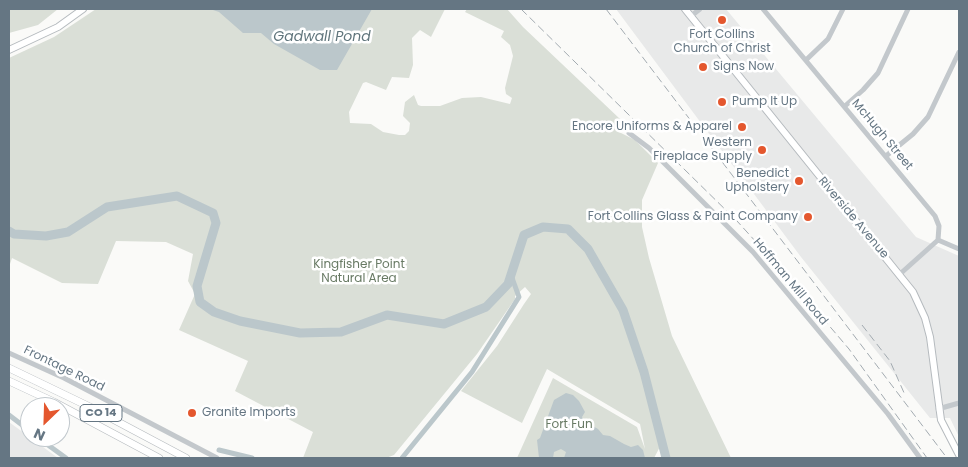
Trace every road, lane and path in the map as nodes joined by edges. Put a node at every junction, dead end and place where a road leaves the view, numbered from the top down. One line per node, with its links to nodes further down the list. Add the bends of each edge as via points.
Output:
1 (83, 9): 10 (main road, via 58,27)
2 (685, 9): 9 (main road, Riverside Avenue)
3 (700, 9): 9 (street)
4 (763, 9): 8 (street, McHugh Street)
5 (773, 9): 8 (street)
6 (843, 9): 12 (street, via 828,39)
7 (908, 9): 13 (street, via 878,73)
8 (768, 14): 12 (street, McHugh Street)
9 (691, 16): 18 (main road, Riverside Avenue)
10 (9, 50)
11 (959, 52): 15 (street, via 928,117)
12 (806, 60): 13 (street, McHugh Street)
13 (845, 106): 15 (street, McHugh Street)
14 (629, 133): 30 (street, Hoffman Mill Road, via 649,148 753,252 888,414)
15 (886, 156): 16 (street, McHugh Street, via 932,211 939,226)
16 (938, 240): 17 (street); 18 (street)
17 (959, 249)
18 (900, 274): 23 (main road, Riverside Avenue, via 916,299 928,328)
19 (9, 353): 29 (street, Frontage Road)
20 (9, 368): 24 (highway, CO 14)
21 (9, 382): 26 (highway, CO 14)
22 (959, 403): 23 (street)
23 (938, 409): 25 (main road, Riverside Avenue, via 944,429)
24 (124, 426): 27 (highway); 28 (highway, CO 14)
25 (959, 455)
26 (159, 458)
27 (176, 458)
28 (186, 458)
29 (217, 458)
30 (920, 458)

